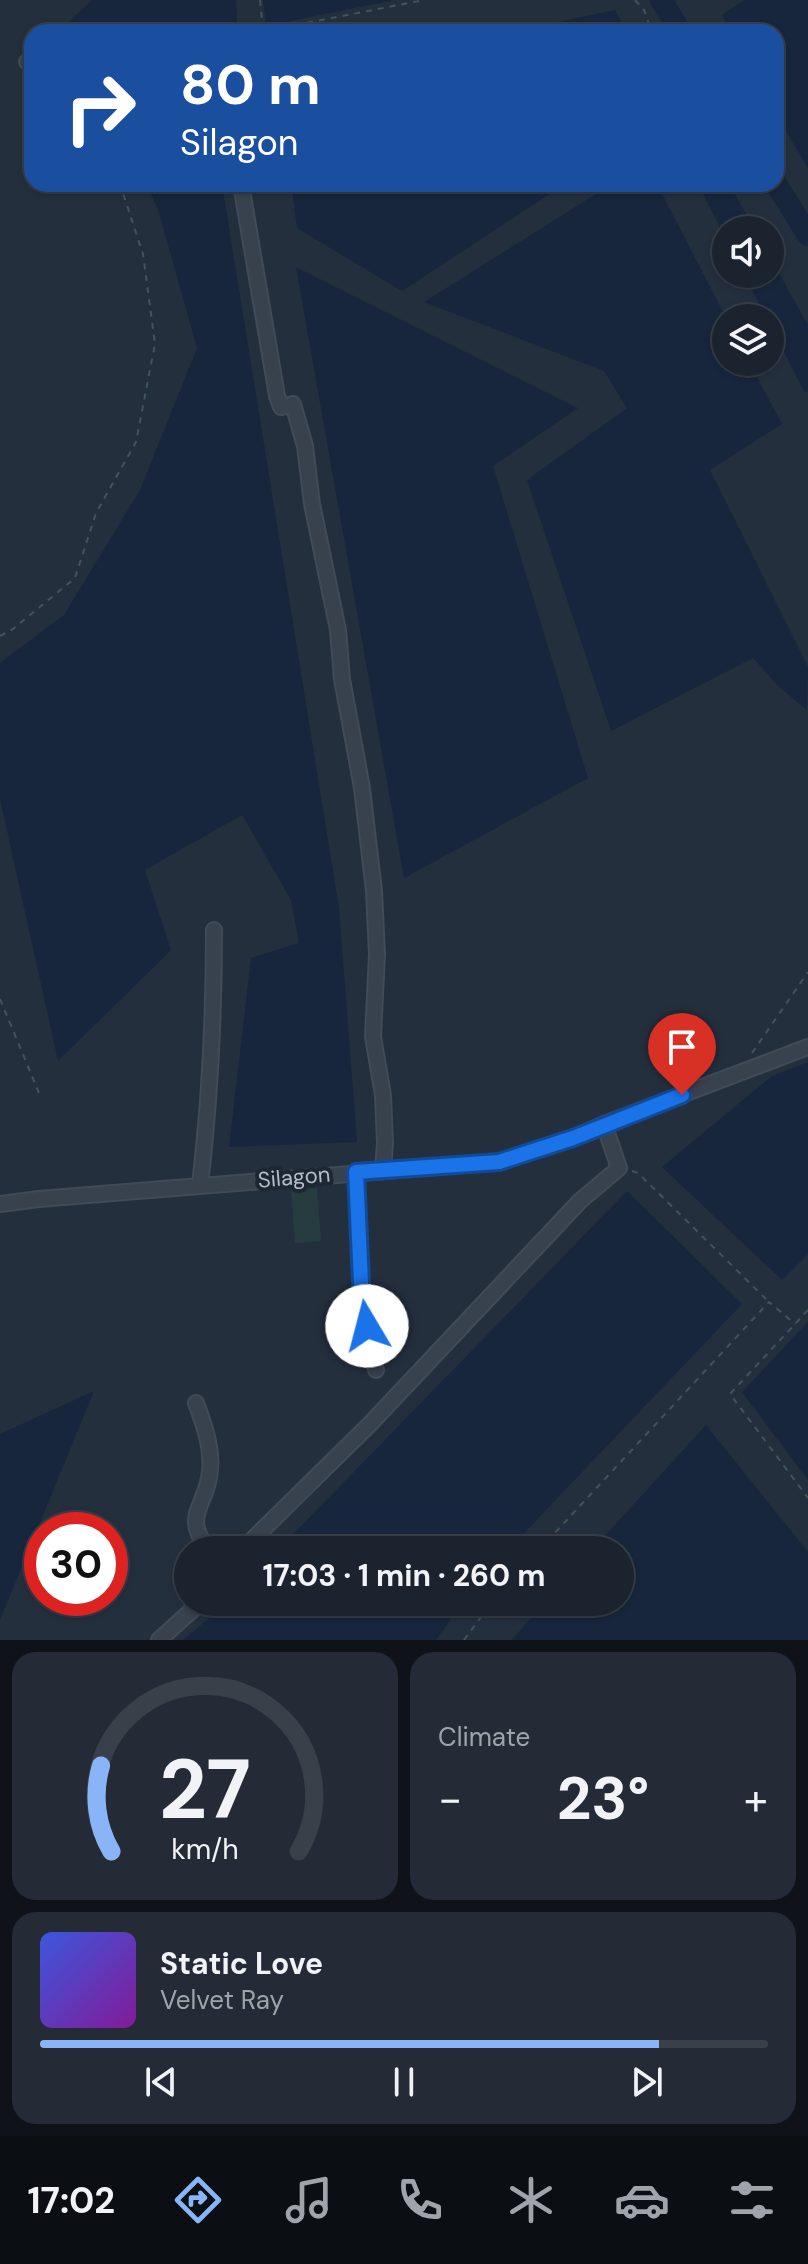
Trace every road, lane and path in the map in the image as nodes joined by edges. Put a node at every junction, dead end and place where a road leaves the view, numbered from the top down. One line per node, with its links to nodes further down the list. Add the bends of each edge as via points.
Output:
1 (260, 0): 4 (path)
2 (424, 0): 5 (path)
3 (635, 0): 6 (path)
4 (261, 24)
5 (305, 24)
6 (649, 24)
7 (123, 192): 9 (path, via 143,254 155,344 136,442 96,513 75,578)
8 (242, 192): 18 (street, via 277,396 281,407 293,404 305,446 362,788 374,891 373,1037 383,1095)
9 (0, 636)
10 (214, 930): 20 (street, via 214,1020)
11 (808, 972): 14 (path)
12 (0, 999): 15 (path)
13 (808, 1047): 16 (street, Silagon)
14 (750, 1054)
15 (39, 1093)
16 (604, 1124): 17 (street); 18 (street, Silagon, via 499,1162)
17 (619, 1168): 22 (path, via 638,1173); 29 (street, via 580,1201)
18 (383, 1170): 19 (street, Silagon)
19 (356, 1172): 20 (street, Silagon); 25 (street, via 362,1304)
20 (200, 1185): 21 (street, Silagon)
21 (0, 1204)
22 (769, 1302): 24 (path); 30 (path)
23 (808, 1310): 24 (path)
24 (795, 1324): 27 (path, via 730,1394)
25 (376, 1370)
26 (196, 1403): 28 (street, via 208,1435 209,1477 195,1516)
27 (808, 1498)
28 (198, 1536)
29 (256, 1536)
30 (552, 1536)
31 (186, 1616): 33 (street)
32 (482, 1616): 34 (path)
33 (159, 1640)
34 (464, 1640)

